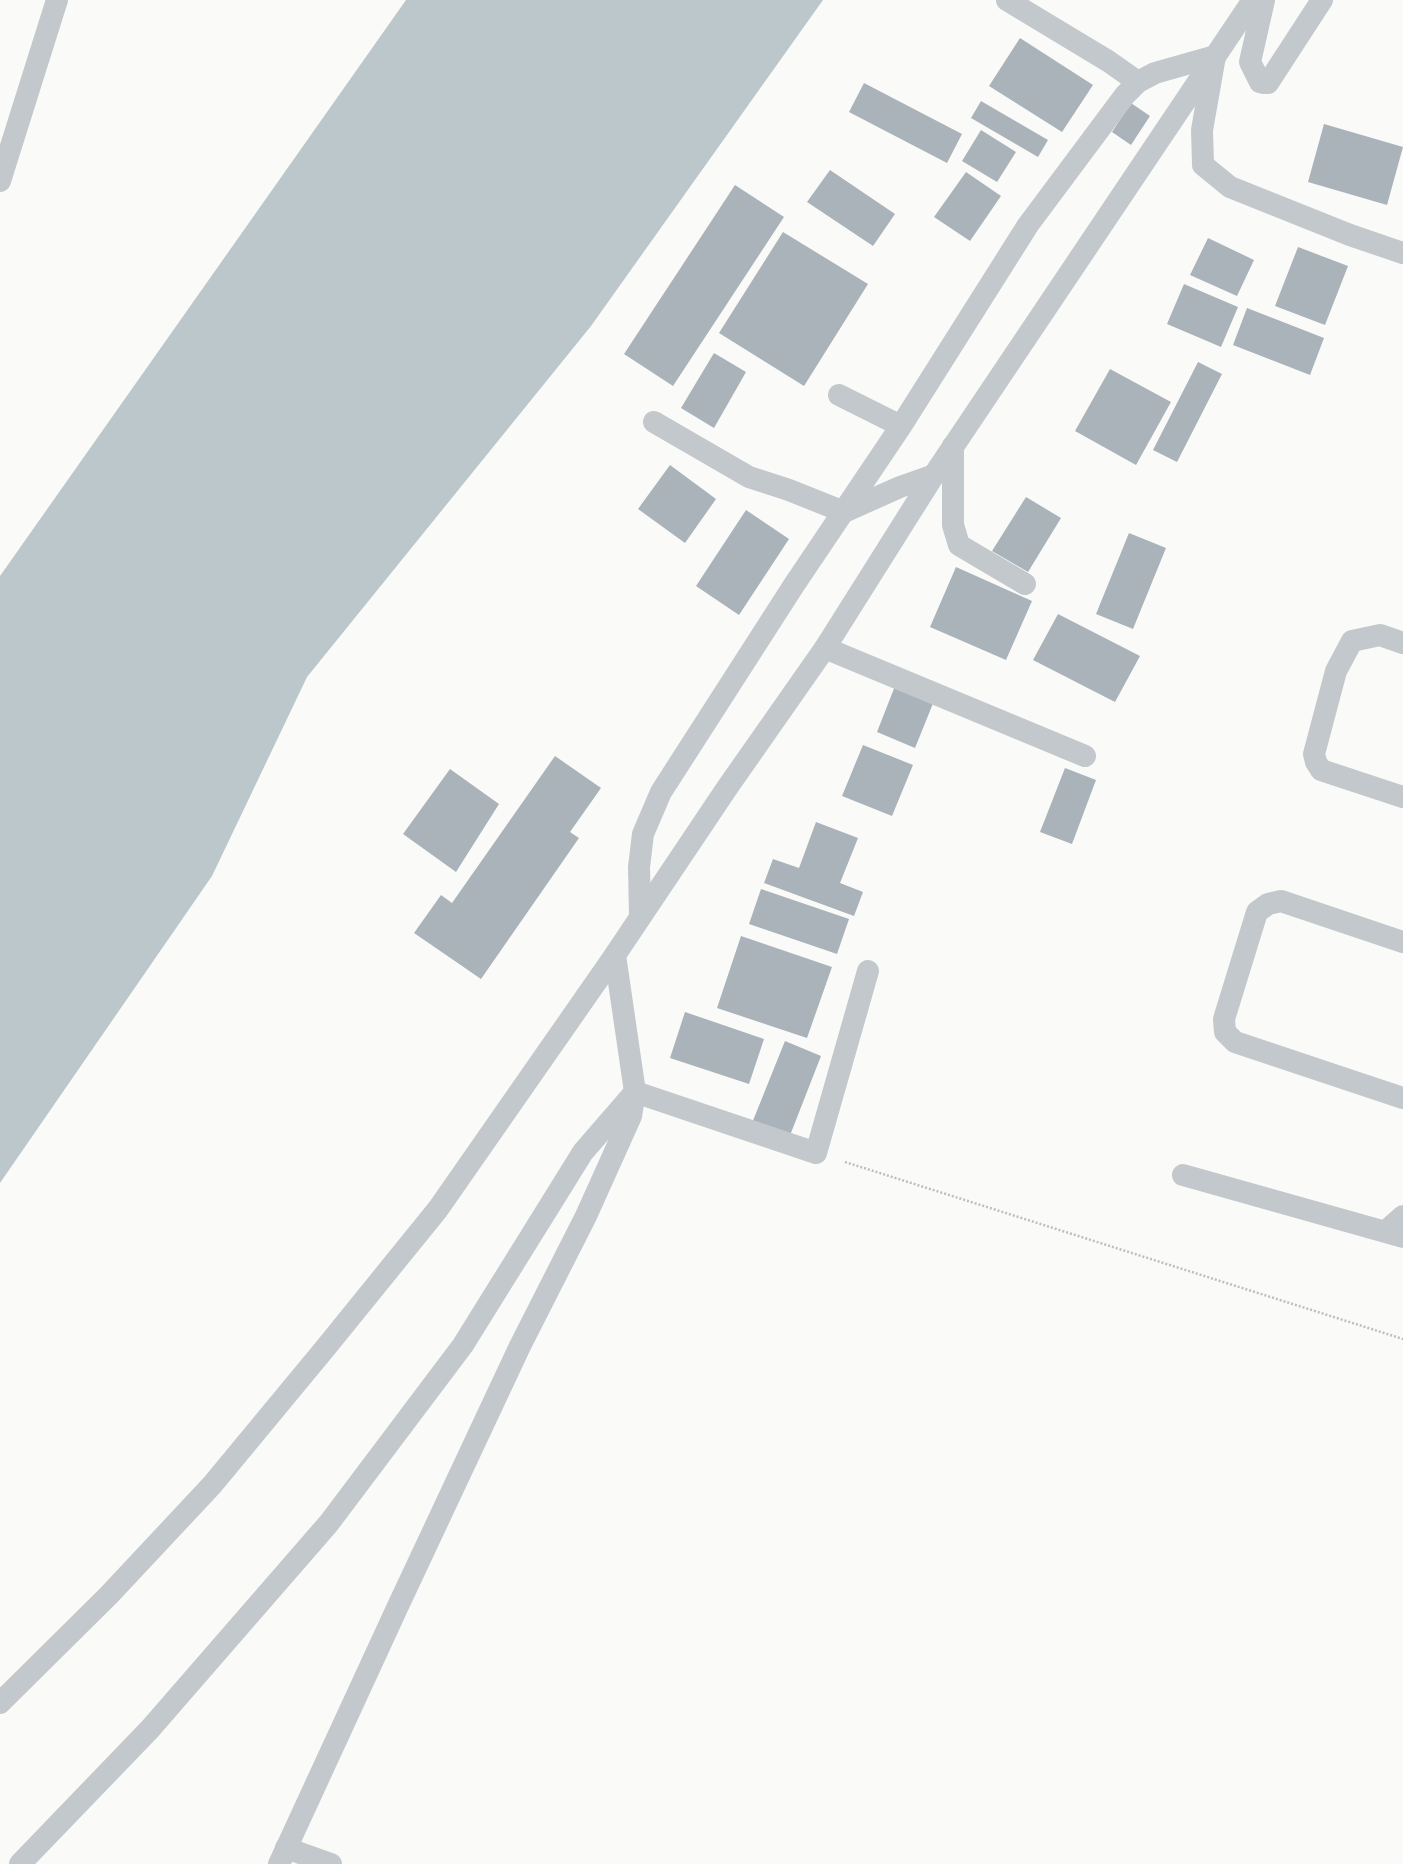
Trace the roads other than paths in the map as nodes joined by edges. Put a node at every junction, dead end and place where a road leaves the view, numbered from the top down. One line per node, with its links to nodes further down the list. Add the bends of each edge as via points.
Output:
1 (57, 0): 8 (street)
2 (1007, 0): 7 (street)
3 (1253, 0): 6 (street)
4 (1264, 0): 5 (street, via 1250,62 1260,82 1264,83 1268,83)
5 (1322, 0)
6 (1215, 56): 7 (street, via 1155,73); 9 (street, via 1202,130 1203,165 1230,186 1350,235); 13 (street)
7 (1138, 82): 12 (street, via 1125,95 1028,225)
8 (0, 181)
9 (1403, 253)
10 (839, 395): 12 (street)
11 (654, 422): 15 (street, via 749,477)
12 (901, 426): 15 (street)
13 (954, 446): 14 (street); 16 (street, via 954,525 959,545)
14 (934, 475): 15 (street); 18 (street)
15 (844, 512): 21 (street, via 661,792 643,834 639,867)
16 (1025, 584)
17 (1403, 643): 20 (street, via 1380,635 1352,640 1336,671 1314,754 1322,770)
18 (825, 648): 19 (street); 21 (street)
19 (1084, 756)
20 (1403, 797)
21 (640, 916): 23 (street)
22 (1403, 942): 26 (street, via 1281,901 1268,904 1257,912 1224,1019 1224,1032 1235,1042)
23 (615, 955): 25 (street); 30 (street, via 438,1209 322,1352 212,1485 108,1595)
24 (868, 971): 25 (street, via 816,1153)
25 (634, 1092): 31 (street, via 631,1116 586,1216 520,1346); 32 (street, via 583,1152 463,1345 329,1523 150,1729)
26 (1403, 1098)
27 (1183, 1175): 29 (street)
28 (1403, 1216): 29 (street)
29 (1394, 1234)
30 (0, 1703)
31 (282, 1856): 33 (street)
32 (20, 1864)
33 (331, 1864)

